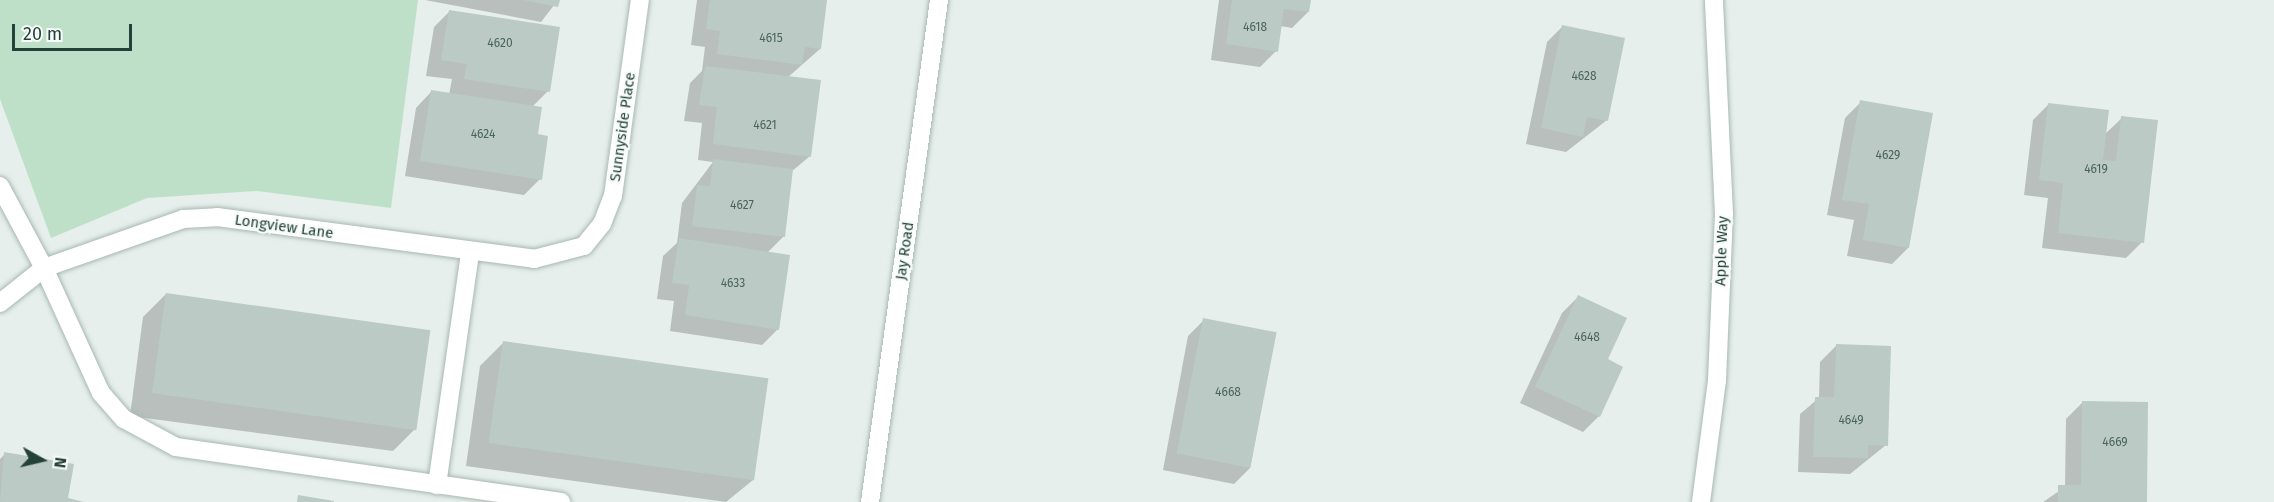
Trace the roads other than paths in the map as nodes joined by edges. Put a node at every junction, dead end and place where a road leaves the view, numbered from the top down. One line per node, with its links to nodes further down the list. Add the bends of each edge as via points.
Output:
1 (640, 0): 5 (street, Sunnyside Place, via 613,196 602,224)
2 (939, 0): 11 (street, Jay Road)
3 (1714, 0): 12 (street, Apple Way, via 1724,213 1717,380)
4 (0, 186): 7 (street)
5 (584, 246): 6 (street, Longview Lane, via 534,259)
6 (470, 254): 7 (street, Longview Lane, via 217,217 152,228); 9 (street)
7 (44, 268): 8 (street, Longview Lane); 9 (street, via 101,393 148,434 176,447)
8 (0, 303)
9 (437, 485): 10 (street)
10 (561, 502)
11 (870, 502)
12 (1701, 502)

